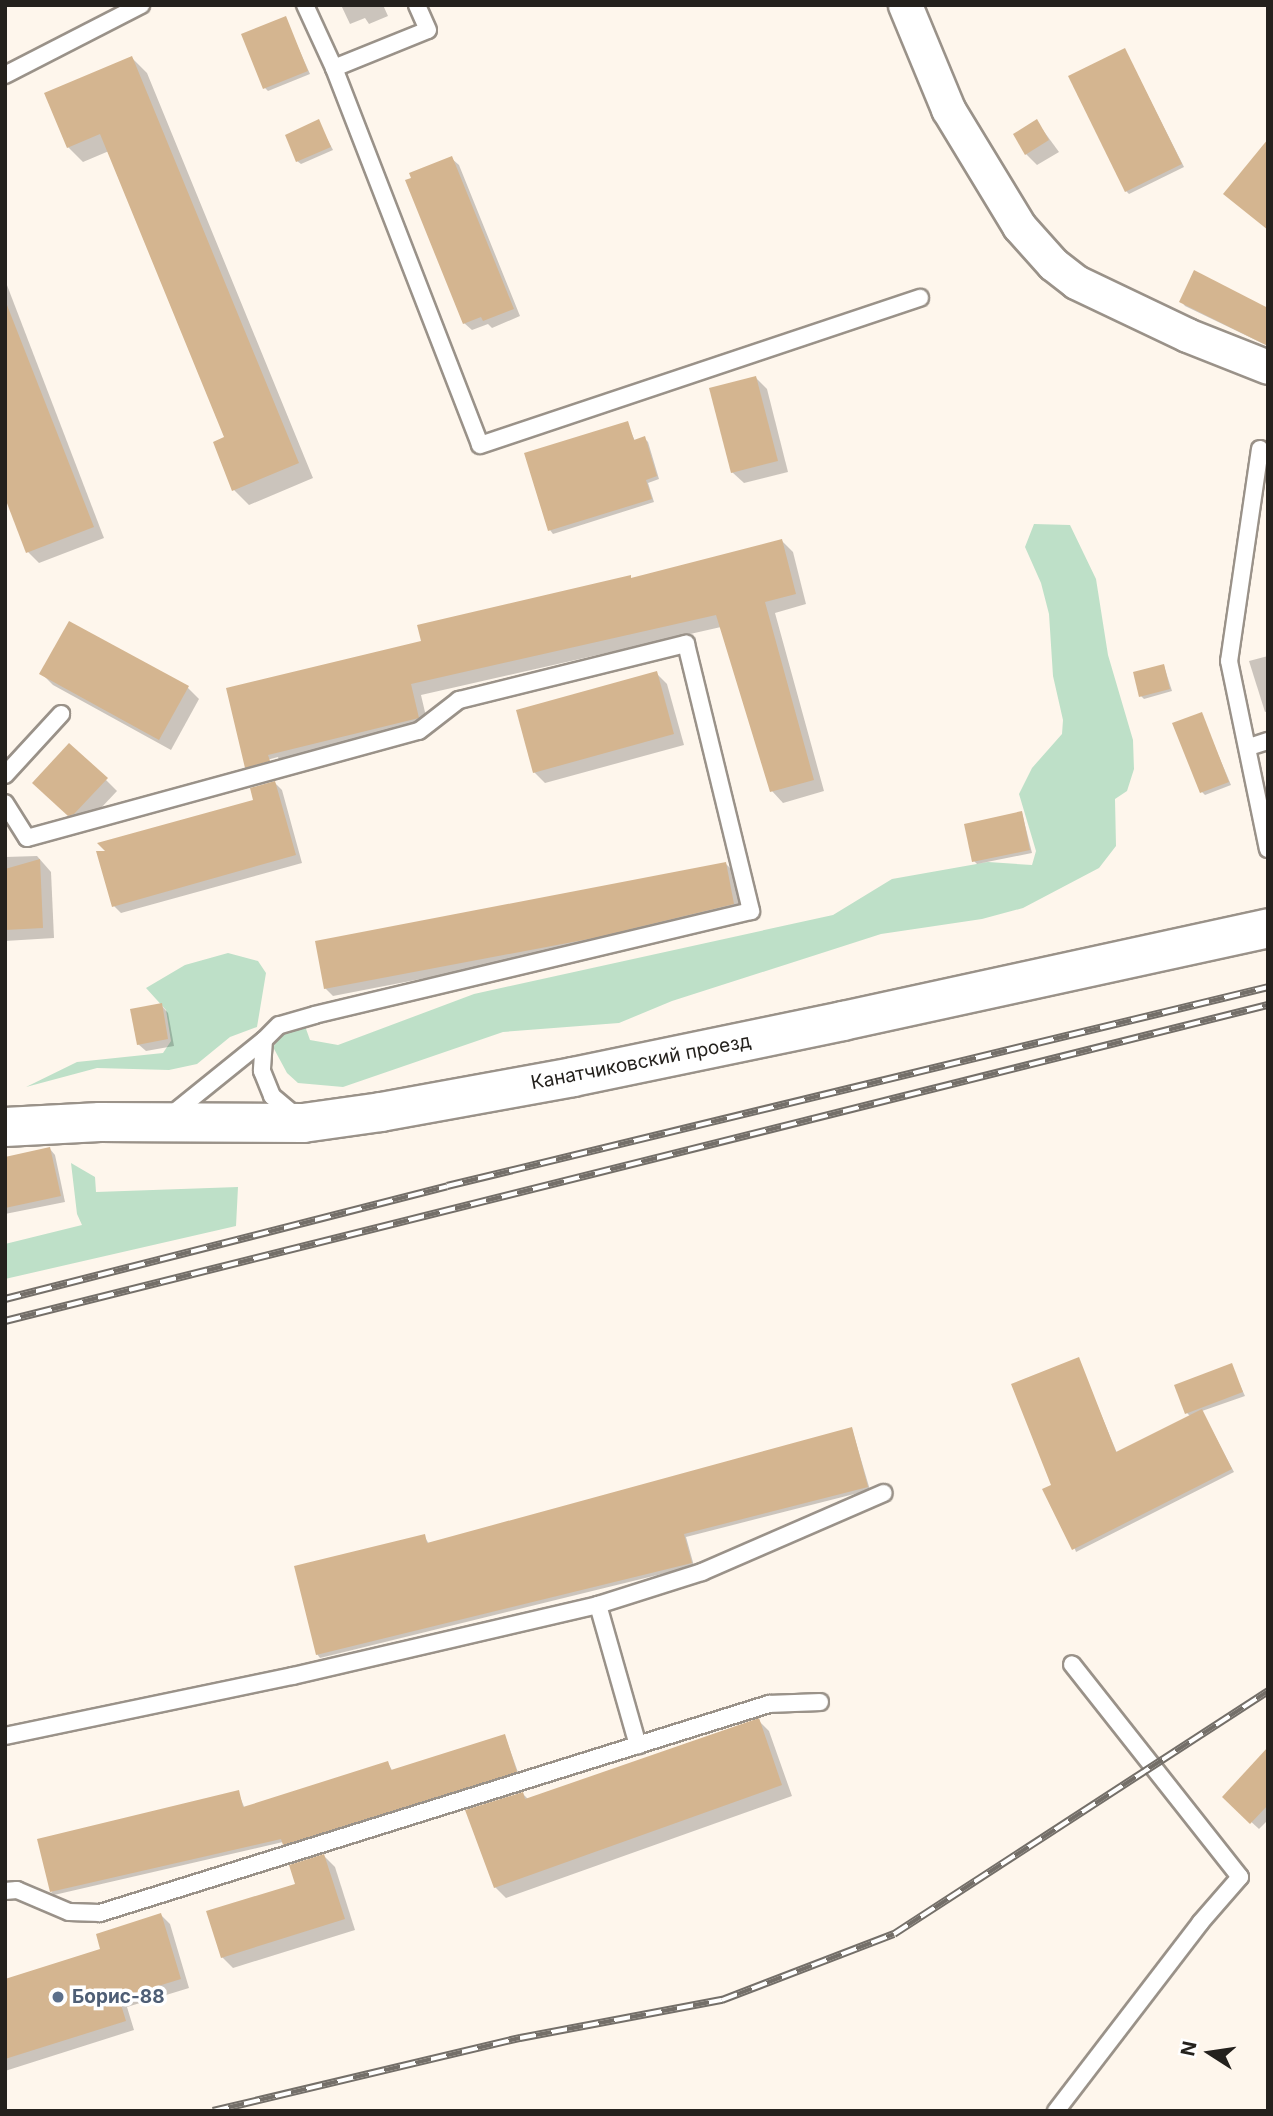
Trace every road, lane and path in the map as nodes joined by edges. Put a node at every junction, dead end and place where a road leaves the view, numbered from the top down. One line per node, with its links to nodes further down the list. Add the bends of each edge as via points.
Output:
1 (141, 5): 6 (lane)
2 (305, 5): 5 (lane)
3 (417, 5): 5 (lane, via 428,30)
4 (905, 5): 8 (street, via 947,109 1019,226 1053,264 1076,282 1187,335)
5 (334, 68): 7 (lane, via 480,445)
6 (5, 75)
7 (920, 298)
8 (1268, 367)
9 (1260, 449): 12 (lane, via 1229,662)
10 (61, 714): 13 (lane)
11 (1268, 741): 12 (lane)
12 (1249, 747): 15 (lane)
13 (5, 775)
14 (5, 803): 17 (lane, via 27,838 419,731 459,700 686,644 751,911 315,1016 279,1026)
15 (1268, 849)
16 (1268, 928): 19 (street, Канатчиковский проезд, via 587,1074)
17 (264, 1040): 18 (lane); 19 (lane, via 262,1071 272,1096)
18 (162, 1123): 19 (street, Канатчиковский проезд); 20 (street, Канатчиковский проезд)
19 (303, 1123)
20 (5, 1127)
21 (884, 1493): 22 (lane, via 702,1572)
22 (598, 1605): 25 (lane, via 293,1676); 26 (lane)
23 (1072, 1664): 28 (lane, via 1240,1877)
24 (820, 1702): 26 (lane, via 769,1704)
25 (5, 1736)
26 (638, 1745): 27 (lane, via 100,1913 69,1912 17,1890)
27 (5, 1891)
28 (1056, 2111)

